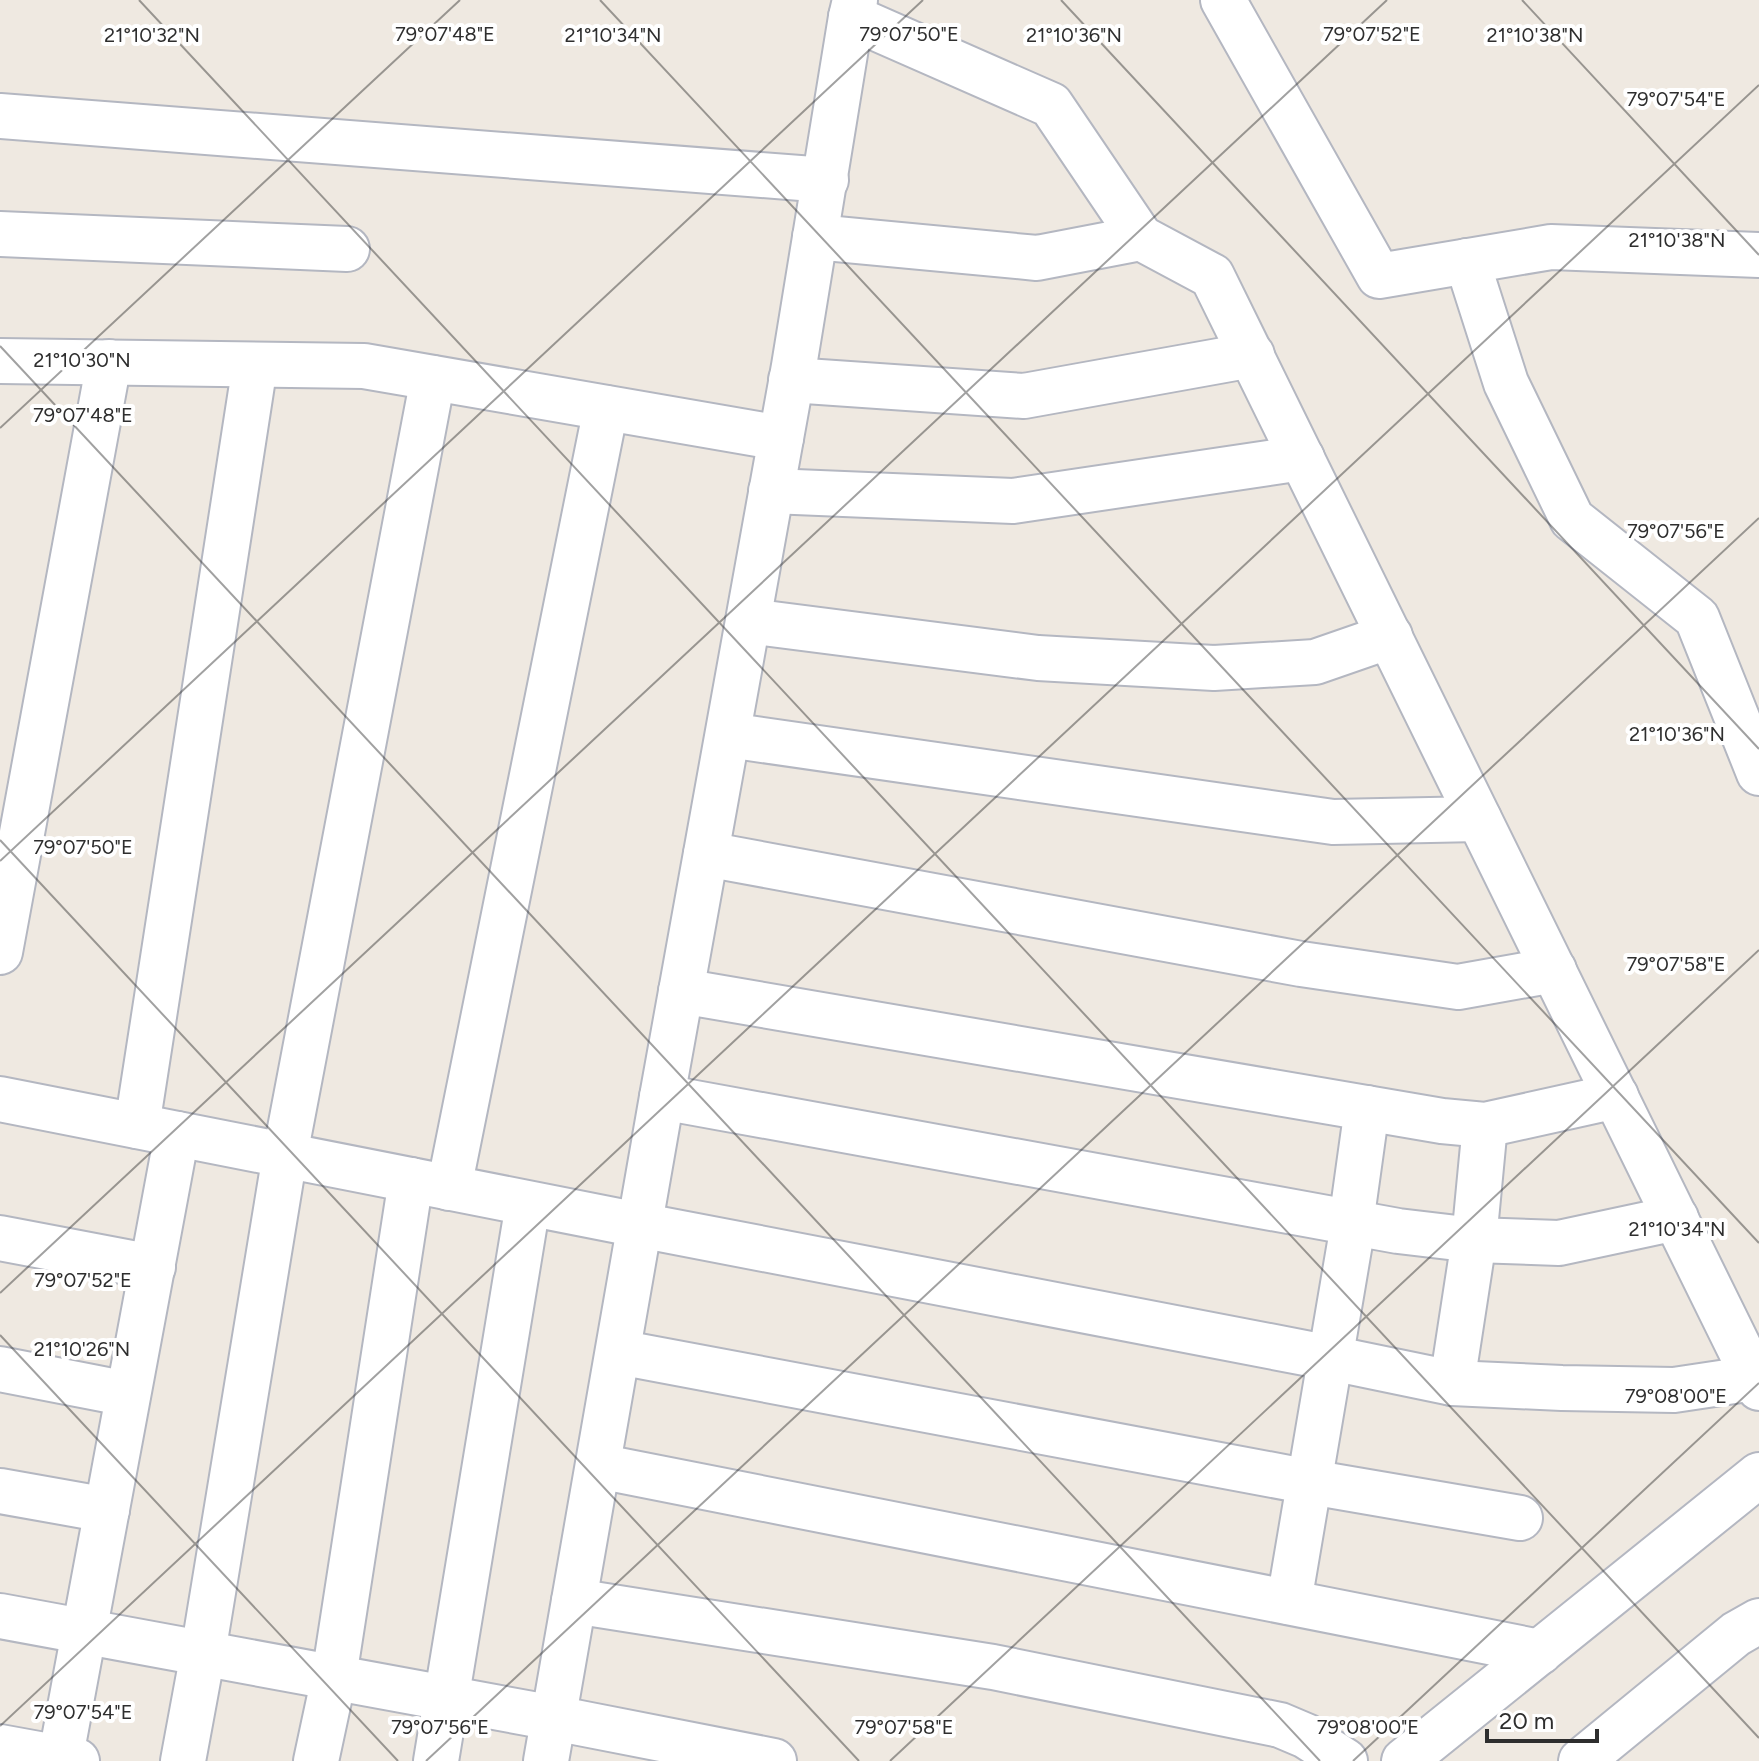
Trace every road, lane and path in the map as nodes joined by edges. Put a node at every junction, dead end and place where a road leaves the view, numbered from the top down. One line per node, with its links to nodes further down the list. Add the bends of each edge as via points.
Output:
1 (1223, 0): 10 (street, via 1379,276)
2 (853, 9): 4 (street); 7 (street, via 1051,105)
3 (0, 116): 4 (street)
4 (826, 180): 6 (street)
5 (0, 234): 8 (street)
6 (815, 237): 7 (street, via 1037,258); 16 (street)
7 (1141, 238): 11 (street, via 1212,276)
8 (347, 249)
9 (1759, 255): 10 (street, via 1551,247)
10 (1467, 261): 24 (street, via 1506,383 1572,519 1697,618)
11 (1252, 355): 16 (street, via 1024,396); 19 (street)
12 (0, 361): 13 (street)
13 (109, 362): 14 (street); 27 (street)
14 (255, 365): 15 (street, via 364,366); 35 (street)
15 (433, 378): 17 (street); 36 (street)
16 (791, 380): 18 (street)
17 (606, 408): 18 (street); 37 (street)
18 (781, 438): 20 (street)
19 (1302, 458): 20 (street, via 1013,501); 22 (street)
20 (771, 491): 21 (street)
21 (748, 621): 22 (street, via 1038,658 1214,668 1315,662); 23 (street)
22 (1390, 636): 25 (street)
23 (728, 735): 25 (street, via 1333,822); 26 (street)
24 (1759, 773)
25 (1479, 819): 28 (street)
26 (706, 854): 28 (street, via 1301,964 1458,987); 29 (street)
27 (0, 952)
28 (1554, 970): 30 (street)
29 (681, 991): 31 (street); 33 (street)
30 (1616, 1096): 34 (street); 39 (street)
31 (662, 1097): 40 (street); 41 (street)
32 (0, 1099): 35 (street)
33 (1367, 1108): 34 (street); 40 (street)
34 (1485, 1125): 43 (street)
35 (157, 1130): 36 (street); 44 (street)
36 (285, 1155): 37 (street); 63 (street)
37 (430, 1184): 38 (street); 64 (street)
38 (528, 1204): 41 (street); 65 (street)
39 (1676, 1218): 43 (street, via 1559,1243); 49 (street)
40 (1351, 1223): 43 (street); 46 (street)
41 (639, 1225): 45 (street); 46 (street)
42 (0, 1238): 44 (street)
43 (1474, 1240): 48 (street)
44 (153, 1267): 50 (street)
45 (618, 1352): 51 (street); 53 (street)
46 (1331, 1358): 48 (street); 53 (street)
47 (0, 1369): 50 (street)
48 (1452, 1383): 49 (street, via 1674,1390)
49 (1757, 1383)
50 (128, 1394): 55 (street)
51 (598, 1466): 57 (street); 58 (street)
52 (1759, 1475): 62 (street)
53 (1310, 1482): 56 (street); 58 (street)
54 (0, 1491): 55 (street)
55 (107, 1510): 61 (street)
56 (1520, 1518)
57 (574, 1601): 66 (street); 74 (street, via 993,1667 1280,1725)
58 (1289, 1602): 62 (street)
59 (0, 1616): 61 (street)
60 (1759, 1621): 76 (street, via 1736,1634)
61 (84, 1631): 63 (street); 68 (street)
62 (1540, 1652): 75 (street)
63 (203, 1653): 64 (street); 69 (street)
64 (334, 1677): 65 (street); 70 (street)
65 (448, 1698): 66 (street); 71 (street)
66 (554, 1718): 72 (street); 73 (street)
67 (0, 1747): 68 (street)
68 (66, 1760)
69 (183, 1761)
70 (316, 1761)
71 (436, 1761)
72 (546, 1761)
73 (774, 1761)
74 (1345, 1761)
75 (1404, 1761)
76 (1581, 1761)

